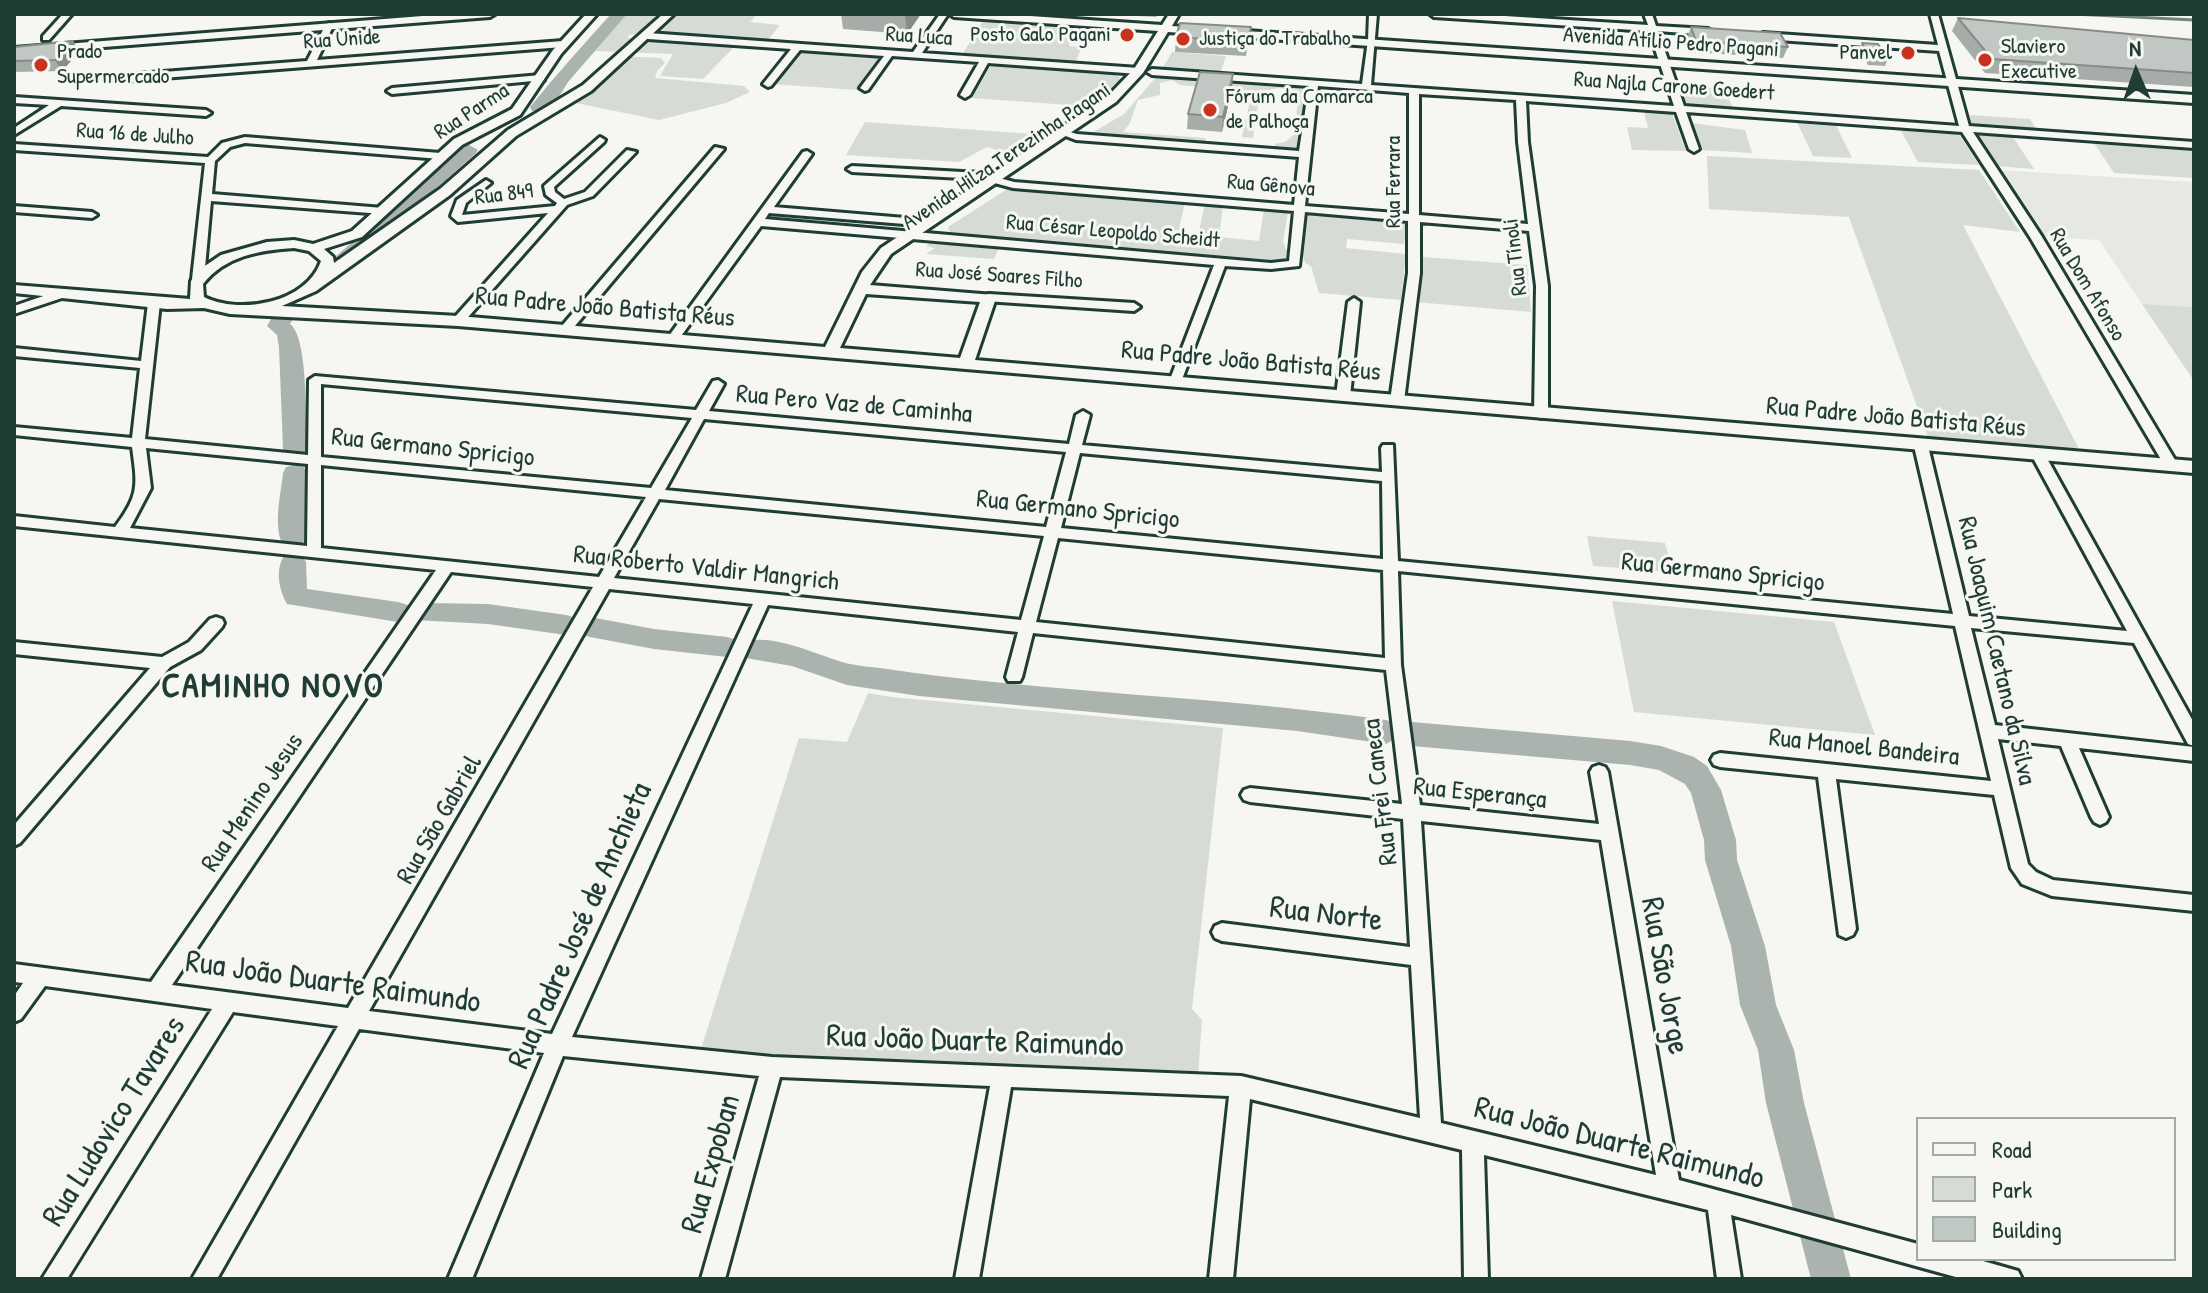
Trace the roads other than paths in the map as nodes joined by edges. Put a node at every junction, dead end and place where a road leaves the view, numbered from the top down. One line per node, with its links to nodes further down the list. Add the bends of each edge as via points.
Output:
1 (68, 14): 23 (street)
2 (369, 14): 13 (main road)
3 (483, 14): 12 (main road)
4 (592, 14): 28 (main road, Rua Parma)
5 (669, 14): 22 (main road)
6 (944, 14): 32 (street)
7 (954, 14): 16 (main road, Avenida Atílio Pedro Pagani)
8 (1022, 14): 16 (main road, Avenida Atílio Pedro Pagani)
9 (1373, 14): 24 (street)
10 (1434, 14): 17 (street)
11 (1648, 14): 17 (street)
12 (401, 18): 13 (main road)
13 (331, 19): 15 (main road); 19 (main road); 35 (street)
14 (1938, 21): 29 (street, Rua Dom Afonso)
15 (263, 22): 18 (main road); 19 (main road, via 252,27)
16 (1175, 22): 24 (main road, Avenida Atílio Pedro Pagani); 36 (main road, Avenida Hilza Terezinha Pagani)
17 (1653, 28): 20 (street); 34 (street)
18 (140, 31): 23 (main road); 25 (main road, via 86,37)
19 (254, 32): 25 (main road)
20 (1718, 33)
21 (1748, 35): 29 (street)
22 (648, 36): 27 (street, Rua Luca); 54 (main road, via 587,88)
23 (46, 38): 26 (main road)
24 (1371, 40): 34 (main road, Avenida Atílio Pedro Pagani); 43 (street)
25 (77, 44): 30 (main road)
26 (14, 45)
27 (797, 47): 31 (street, Rua Luca); 40 (street)
28 (560, 48): 35 (street, Rua Unide); 38 (main road, Rua Parma)
29 (1941, 48): 39 (street, Rua Dom Afonso)
30 (14, 51)
31 (890, 53): 32 (street, Rua Luca); 42 (street)
32 (916, 55): 33 (street, Rua Luca)
33 (985, 60): 36 (street, Rua Luca); 46 (street)
34 (1663, 60): 39 (main road, Avenida Atílio Pedro Pagani); 51 (street)
35 (311, 63): 37 (street, Rua Unide)
36 (1145, 72): 41 (street, Rua Najla Carone Goedert); 57 (main road, Avenida Hilza Terezinha Pagani, via 1123,104)
37 (124, 78)
38 (535, 79): 44 (street); 52 (main road, Rua Parma)
39 (1949, 80): 48 (main road, Avenida Atílio Pedro Pagani); 56 (street, Rua Dom Afonso)
40 (768, 84)
41 (1314, 84): 43 (street, Rua Najla Carone Goedert); 67 (street)
42 (865, 88)
43 (1366, 88): 45 (street, Rua Najla Carone Goedert)
44 (392, 91)
45 (1414, 91): 47 (street, Rua Najla Carone Goedert); 81 (street, Rua Ferrara)
46 (965, 95)
47 (1521, 96): 51 (street, Rua Najla Carone Goedert); 83 (street, Rua Tínoli)
48 (2194, 96)
49 (14, 100): 50 (street)
50 (59, 103): 53 (street); 58 (street)
51 (1680, 108): 56 (street, Rua Najla Carone Goedert); 64 (street)
52 (516, 112): 54 (main road); 55 (main road, Rua Parma)
53 (206, 113)
54 (542, 116): 59 (main road)
55 (495, 125): 59 (main road, via 512,128); 68 (main road, Rua Parma)
56 (1964, 127): 61 (street, Rua Najla Carone Goedert); 125 (street, Rua Dom Afonso)
57 (1077, 130): 67 (street); 71 (main road, Avenida Hilza Terezinha Pagani)
58 (14, 132)
59 (512, 133): 91 (main road, via 445,192)
60 (600, 140): 74 (street, via 549,186)
61 (2194, 145)
62 (14, 147): 69 (street, Rua 16 de Julho)
63 (719, 149): 105 (street)
64 (1694, 149)
65 (631, 152): 74 (street, via 589,194)
66 (807, 154): 77 (street)
67 (1304, 154): 75 (street)
68 (440, 156): 69 (street, via 245,140 226,145); 78 (main road, Rua Parma)
69 (210, 160): 73 (street, Rua 16 de Julho)
70 (852, 169): 71 (street, Rua Gênova)
71 (1001, 181): 75 (street, Rua Gênova); 85 (main road, Avenida Hilza Terezinha Pagani)
72 (486, 183): 74 (street, Rua 849, via 461,202 458,219)
73 (207, 197): 78 (street); 88 (street, Rua 16 de Julho)
74 (560, 206): 104 (street)
75 (1298, 208): 81 (street, Rua Gênova); 89 (street, Rua César Leopoldo Scheidt, via 1295,264)
76 (14, 209): 79 (street)
77 (767, 210): 80 (street, Rua César Leopoldo Scheidt); 82 (street)
78 (383, 211): 87 (main road, Rua Parma, via 357,234)
79 (92, 215)
80 (844, 216): 84 (street); 85 (street, Rua César Leopoldo Scheidt)
81 (1414, 218): 83 (street, Rua Gênova); 114 (street, Rua Ferrara, via 1414,273)
82 (758, 222): 84 (street); 106 (street)
83 (1533, 228): 115 (street, Rua Tínoli, via 1542,286)
84 (837, 229): 86 (street)
85 (928, 230): 86 (main road, Avenida Hilza Terezinha Pagani); 89 (street, Rua César Leopoldo Scheidt); 93 (main road, Avenida Hilza Terezinha Pagani)
86 (912, 234): 93 (main road, Avenida Hilza Terezinha Pagani, via 880,258)
87 (314, 248): 90 (main road, via 270,245); 91 (main road, via 328,260)
88 (199, 252): 90 (street); 94 (street, Rua 16 de Julho)
89 (1221, 261): 111 (street)
90 (218, 263): 94 (main road)
91 (322, 278): 96 (main road)
92 (14, 289): 95 (main road)
93 (866, 290): 97 (main road, Rua José Soares Filho); 108 (main road)
94 (199, 292): 99 (main road); 101 (main road, Rua Padre João Batista Réus, via 218,309)
95 (64, 293): 99 (main road); 102 (street)
96 (291, 298): 101 (main road); 103 (main road)
97 (989, 298): 100 (street, Rua José Soares Filho); 110 (main road)
98 (1354, 302): 113 (street)
99 (161, 304): 109 (street)
100 (1134, 307)
101 (247, 309): 103 (main road, Rua Padre João Batista Réus)
102 (14, 310)
103 (303, 312): 104 (main road, Rua Padre João Batista Réus)
104 (458, 321): 105 (main road, Rua Padre João Batista Réus)
105 (565, 330): 106 (main road, Rua Padre João Batista Réus)
106 (672, 340): 108 (main road, Rua Padre João Batista Réus)
107 (14, 352): 109 (street)
108 (829, 354): 110 (main road, Rua Padre João Batista Réus)
109 (147, 365): 119 (street)
110 (965, 365): 111 (main road, Rua Padre João Batista Réus)
111 (1175, 382): 113 (main road, Rua Padre João Batista Réus)
112 (718, 384): 116 (street, Rua São Gabriel)
113 (1343, 396): 114 (main road, Rua Padre João Batista Réus)
114 (1397, 401): 115 (main road, Rua Padre João Batista Réus)
115 (1541, 414): 120 (main road, Rua Padre João Batista Réus)
116 (701, 415): 122 (street, Rua Pero Vaz de Caminha); 124 (street, Rua Pero Vaz de Caminha, via 315,380); 128 (street, Rua São Gabriel)
117 (1083, 415): 122 (street)
118 (14, 431): 119 (street, Rua Germano Spricigo)
119 (138, 443): 124 (street, Rua Germano Spricigo); 130 (street, via 144,488)
120 (1921, 446): 123 (main road, Rua Padre João Batista Réus); 137 (street, Rua Joaquim Caetano da Silva)
121 (1388, 448): 127 (street, Rua Frei Caneca)
122 (1074, 449): 127 (street, Rua Pero Vaz de Caminha); 131 (street)
123 (2039, 456): 125 (main road, Rua Padre João Batista Réus); 140 (street)
124 (315, 460): 128 (street, Rua Germano Spricigo); 132 (street)
125 (2171, 465): 126 (main road, Rua Padre João Batista Réus)
126 (2194, 467)
127 (1389, 477): 133 (street, Rua Frei Caneca)
128 (656, 493): 131 (street, Rua Germano Spricigo); 135 (street, Rua São Gabriel)
129 (14, 521): 130 (street, Rua Roberto Valdir Mangrich)
130 (119, 532): 132 (street, Rua Roberto Valdir Mangrich)
131 (1052, 532): 133 (street, Rua Germano Spricigo); 139 (street)
132 (314, 552): 134 (street, Rua Roberto Valdir Mangrich)
133 (1391, 565): 137 (street, Rua Germano Spricigo); 143 (street, Rua Frei Caneca)
134 (447, 566): 135 (street, Rua Roberto Valdir Mangrich); 164 (street, Rua Menino Jesus)
135 (605, 583): 136 (street, Rua Roberto Valdir Mangrich); 167 (street, Rua São Gabriel)
136 (763, 599): 139 (street, Rua Roberto Valdir Mangrich); 168 (street, Rua Padre José de Anchieta)
137 (1961, 620): 140 (street, Rua Germano Spricigo); 145 (street, Rua Joaquim Caetano da Silva)
138 (216, 623): 142 (street, via 195,646)
139 (1027, 627): 143 (street, Rua Roberto Valdir Mangrich); 144 (street)
140 (2138, 638): 147 (street)
141 (14, 648): 142 (street)
142 (164, 663): 157 (street)
143 (1393, 665): 154 (street, Rua Frei Caneca)
144 (1014, 677)
145 (1988, 731): 146 (street); 152 (street, Rua Joaquim Caetano da Silva)
146 (2067, 739): 148 (street); 155 (street)
147 (2194, 739)
148 (2194, 754)
149 (1720, 760): 150 (street, Rua Manoel Bandeira)
150 (1826, 771): 152 (street, Rua Manoel Bandeira); 159 (street)
151 (1599, 772): 156 (street, Rua São Jorge)
152 (2002, 789): 158 (street, Rua Joaquim Caetano da Silva, via 2020,868 2029,878 2052,888)
153 (1250, 795): 154 (street, Rua Esperança)
154 (1412, 814): 156 (street, Rua Esperança); 161 (street, Rua Frei Caneca)
155 (2100, 817)
156 (1609, 833): 174 (street, Rua São Jorge)
157 (14, 838)
158 (2194, 903)
159 (1846, 929)
160 (1222, 932): 161 (street, Rua Norte)
161 (1422, 957): 172 (street, Rua Frei Caneca)
162 (14, 973): 163 (street, Rua João Duarte Raimundo)
163 (40, 977): 164 (street, Rua João Duarte Raimundo); 166 (street)
164 (156, 991): 165 (street, Rua João Duarte Raimundo)
165 (229, 1000): 167 (street, Rua João Duarte Raimundo); 178 (street, Rua Ludovico Tavares)
166 (14, 1012)
167 (356, 1018): 168 (street, Rua João Duarte Raimundo); 179 (street, Rua São Gabriel)
168 (557, 1046): 169 (street, Rua João Duarte Raimundo); 180 (street, Rua Padre José de Anchieta)
169 (772, 1067): 170 (street, Rua João Duarte Raimundo); 181 (street, Rua Expoban)
170 (1003, 1075): 171 (street, Rua João Duarte Raimundo); 182 (street)
171 (1241, 1086): 172 (street, Rua João Duarte Raimundo); 183 (street)
172 (1431, 1130): 173 (street, Rua João Duarte Raimundo)
173 (1473, 1141): 174 (street, Rua João Duarte Raimundo); 184 (street)
174 (1670, 1191): 175 (street, Rua João Duarte Raimundo)
175 (1718, 1201): 176 (street, Rua João Duarte Raimundo); 185 (street)
176 (1916, 1255)
177 (1937, 1261): 186 (street)
178 (54, 1279)
179 (204, 1279)
180 (460, 1279)
181 (713, 1279)
182 (967, 1279)
183 (1221, 1279)
184 (1476, 1279)
185 (1729, 1279)
186 (2010, 1279)

